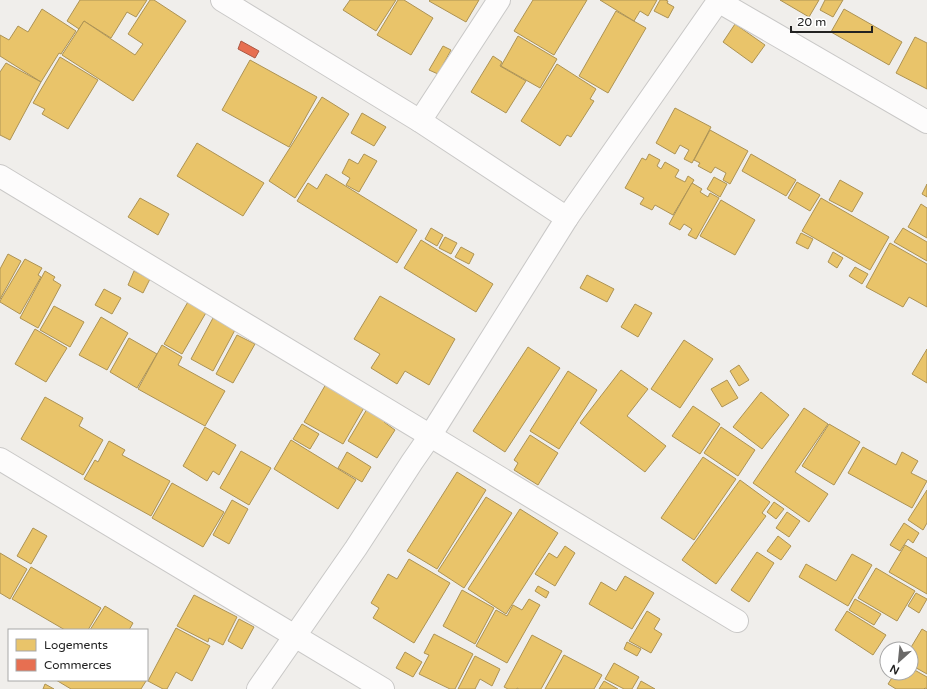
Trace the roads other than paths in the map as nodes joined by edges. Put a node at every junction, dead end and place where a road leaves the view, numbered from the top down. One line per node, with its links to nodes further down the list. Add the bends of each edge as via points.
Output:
1 (222, 0): 4 (street)
2 (498, 0): 4 (street)
3 (718, 1): 5 (street); 7 (street)
4 (420, 121): 7 (street)
5 (927, 122)
6 (0, 176): 8 (street)
7 (567, 218): 8 (street)
8 (430, 436): 10 (street); 11 (street)
9 (0, 459): 11 (street)
10 (737, 621)
11 (295, 636): 12 (street); 13 (street)
12 (258, 689)
13 (383, 689)

